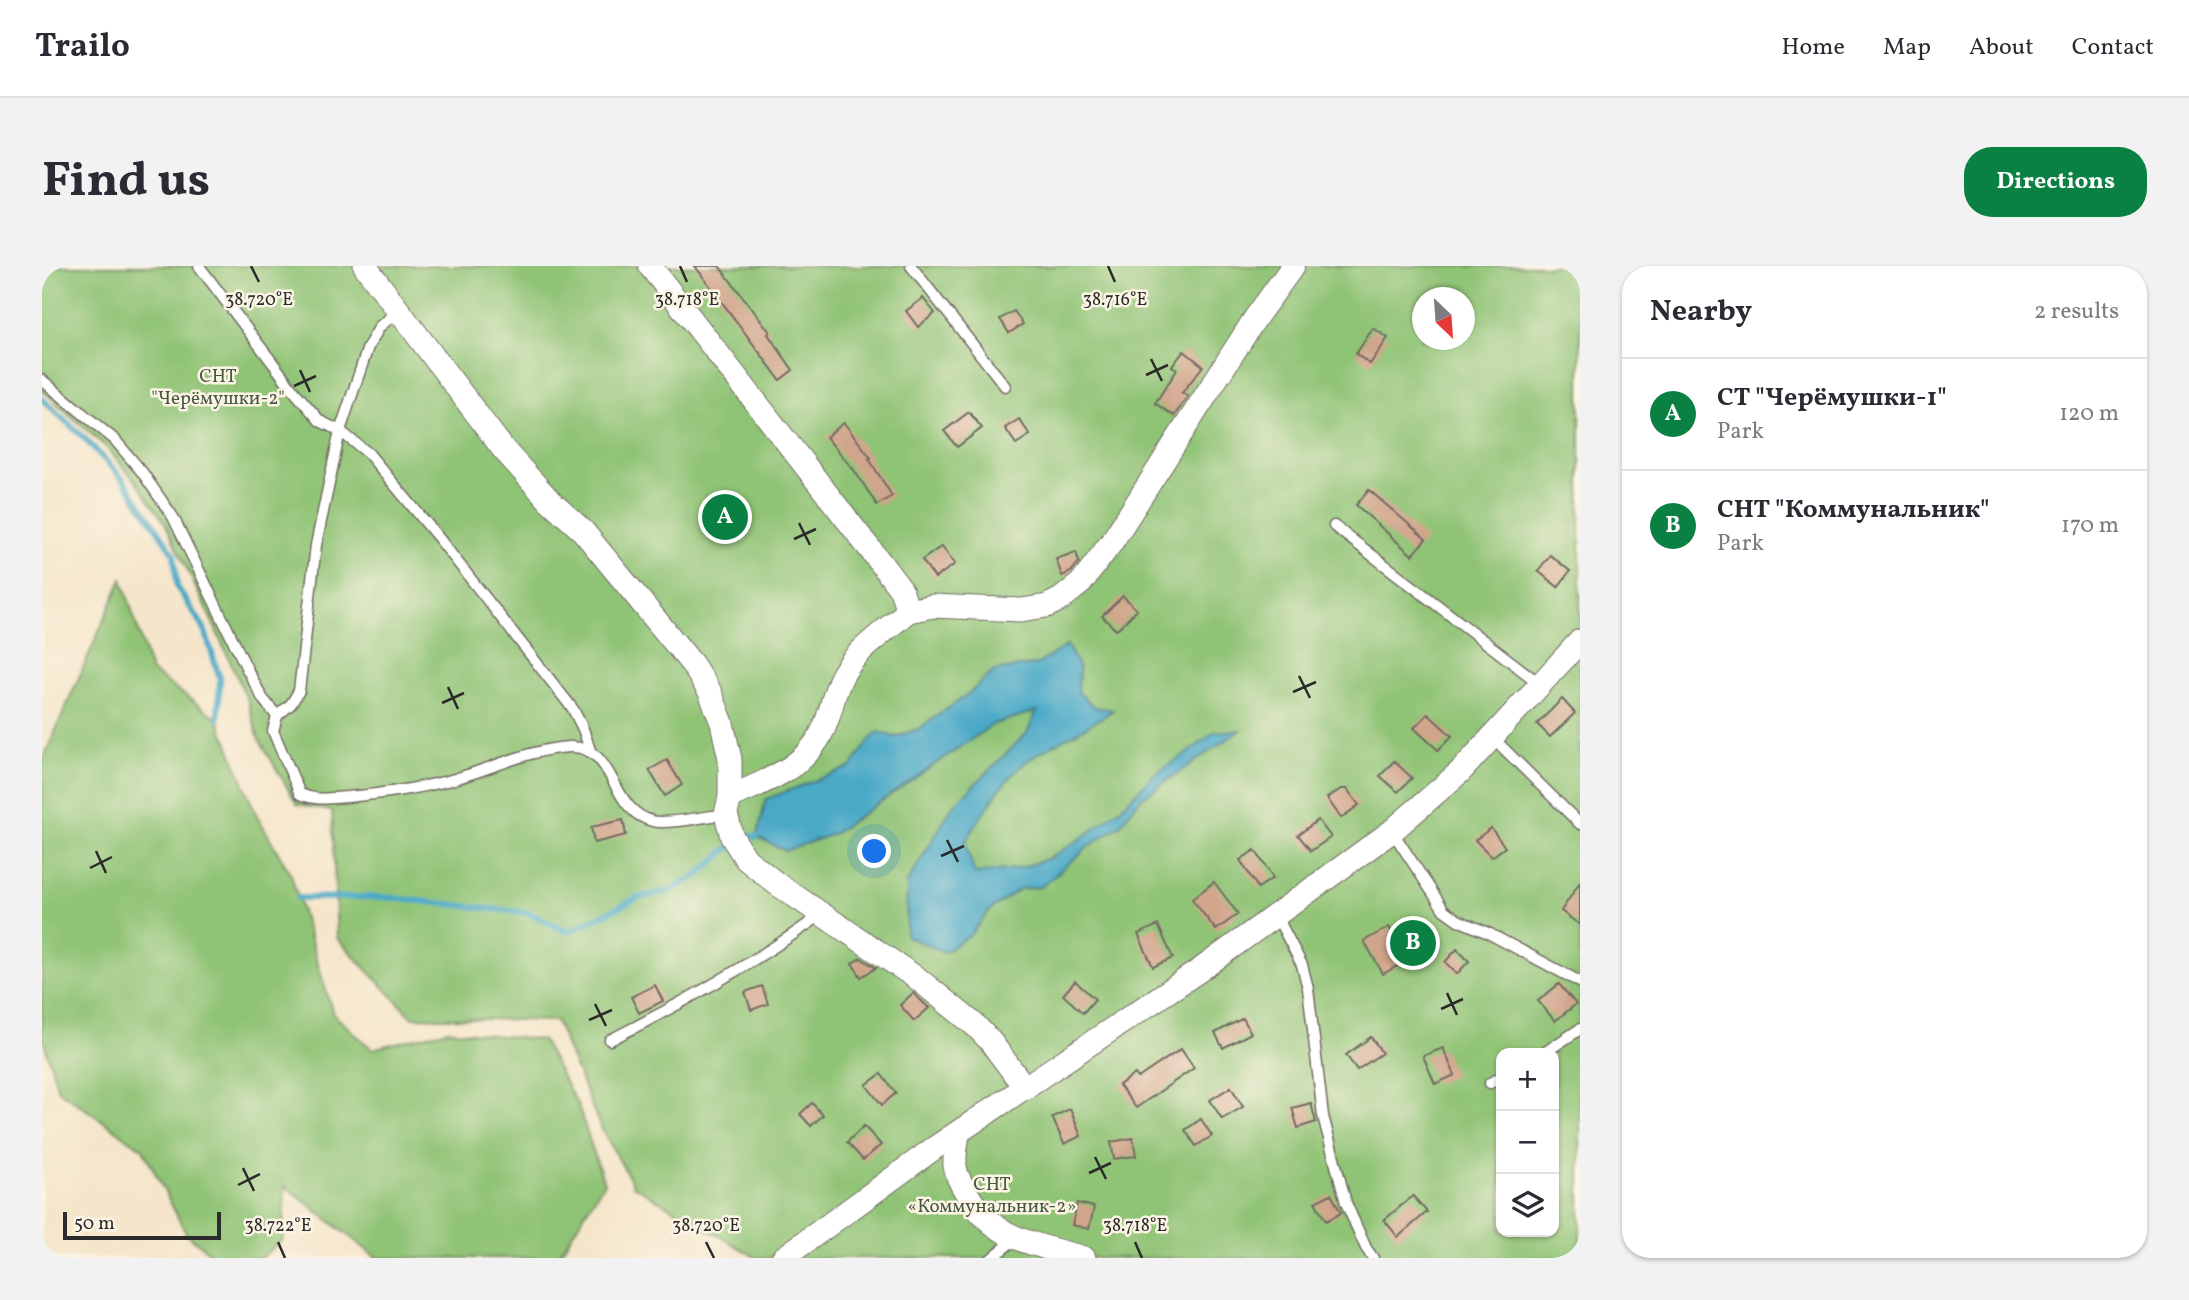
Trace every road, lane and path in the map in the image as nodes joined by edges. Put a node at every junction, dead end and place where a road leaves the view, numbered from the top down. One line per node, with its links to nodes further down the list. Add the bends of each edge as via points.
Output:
1 (199, 266): 9 (lane, via 294,391 320,421)
2 (365, 266): 6 (street)
3 (650, 266): 11 (street, via 901,590)
4 (911, 266): 8 (lane)
5 (1293, 266): 11 (street, via 1081,583 1047,607)
6 (399, 311): 9 (lane, via 380,326 368,346); 17 (street, via 504,450 583,531 692,664 722,723 730,760)
7 (42, 380): 14 (lane, via 115,440 142,472 173,517 263,699)
8 (1005, 386)
9 (340, 431): 14 (lane, via 316,545 299,691); 16 (lane, via 368,453 573,709)
10 (1334, 526): 13 (lane)
11 (908, 611): 17 (street, via 861,651 843,674 823,731 800,760)
12 (1580, 641): 13 (street)
13 (1540, 684): 15 (street)
14 (276, 716): 16 (lane, via 273,731 300,794 313,800 446,781 541,752 571,747)
15 (1492, 737): 18 (lane); 19 (street, via 1461,771)
16 (590, 750): 17 (lane, via 638,816 655,822)
17 (728, 806): 20 (street, via 732,837 746,859)
18 (1580, 824)
19 (1392, 831): 21 (street); 22 (lane, via 1444,910)
20 (822, 914): 24 (lane, via 689,1000); 28 (street, via 918,979 976,1026)
21 (1276, 915): 28 (street); 34 (lane, via 1302,965 1323,1116 1346,1203)
22 (1580, 982)
23 (1580, 1029): 25 (lane)
24 (610, 1040)
25 (1552, 1048)
26 (1496, 1080): 27 (lane)
27 (1490, 1083)
28 (1025, 1088): 29 (street)
29 (958, 1133): 30 (street, via 955,1165 960,1183 978,1212); 31 (street)
30 (1015, 1239): 32 (lane); 33 (street)
31 (783, 1258)
32 (992, 1258)
33 (1084, 1258)
34 (1373, 1258)

